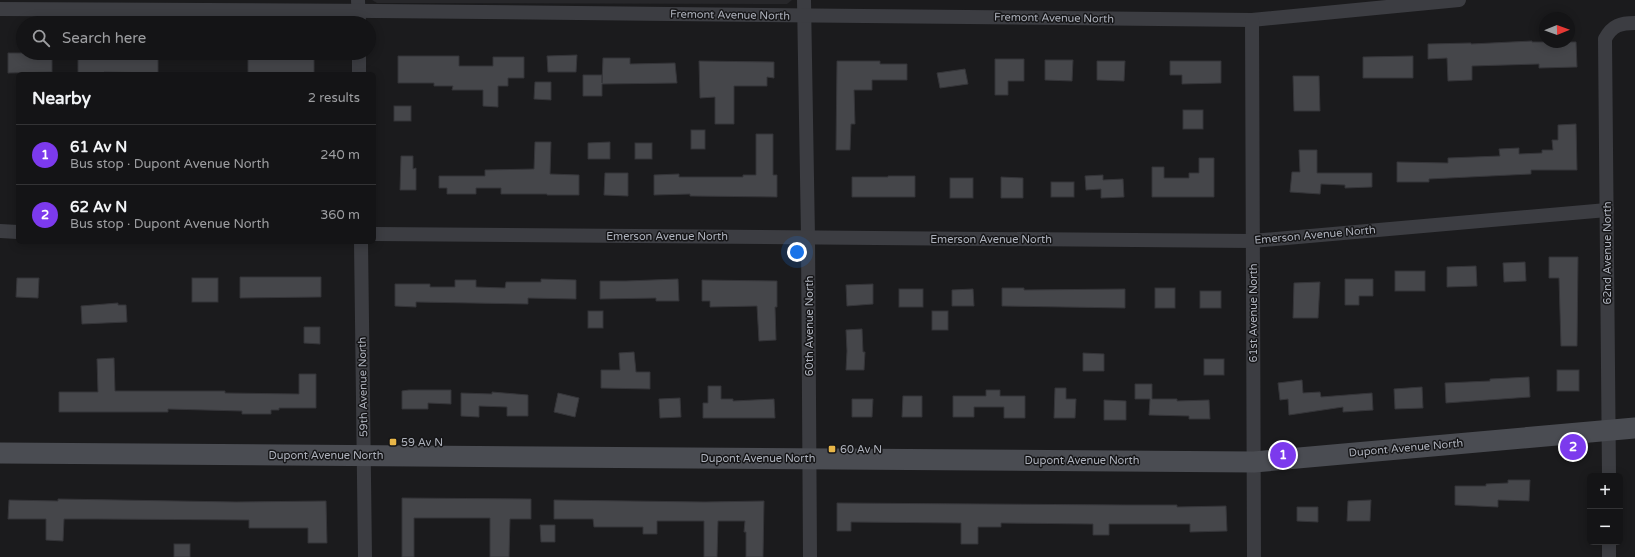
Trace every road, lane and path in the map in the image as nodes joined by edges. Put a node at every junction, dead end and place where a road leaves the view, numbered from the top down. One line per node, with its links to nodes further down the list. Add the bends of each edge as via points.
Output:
1 (804, 0): 5 (street, 60th Avenue North)
2 (1459, 0): 6 (street, Fremont Avenue North)
3 (0, 9): 4 (street, Fremont Avenue North)
4 (358, 12): 5 (street, Fremont Avenue North)
5 (804, 16): 6 (street, Fremont Avenue North); 14 (street, 60th Avenue North)
6 (1252, 20): 15 (street, 61st Avenue North)
7 (1635, 23): 10 (street, 62nd Avenue North, via 1623,23 1609,30 1605,39)
8 (359, 60): 9 (street)
9 (359, 72)
10 (1607, 210): 15 (street, Emerson Avenue North); 18 (street, 62nd Avenue North)
11 (0, 231): 12 (street)
12 (16, 232)
13 (376, 234): 14 (street, Emerson Avenue North)
14 (808, 237): 15 (street, Emerson Avenue North); 21 (street, 60th Avenue North)
15 (1252, 241): 22 (street, 61st Avenue North)
16 (361, 244): 20 (street, 59th Avenue North)
17 (1635, 428): 18 (street, Dupont Avenue North)
18 (1608, 430): 22 (street, Dupont Avenue North); 23 (street, 62nd Avenue North)
19 (0, 453): 20 (street, Dupont Avenue North)
20 (365, 455): 21 (street, Dupont Avenue North); 25 (street, 59th Avenue North)
21 (809, 458): 22 (street, Dupont Avenue North); 26 (street, 60th Avenue North)
22 (1254, 462): 27 (street, 61st Avenue North)
23 (1609, 473)
24 (1609, 545): 28 (street)
25 (365, 557)
26 (810, 557)
27 (1254, 557)
28 (1609, 557)

